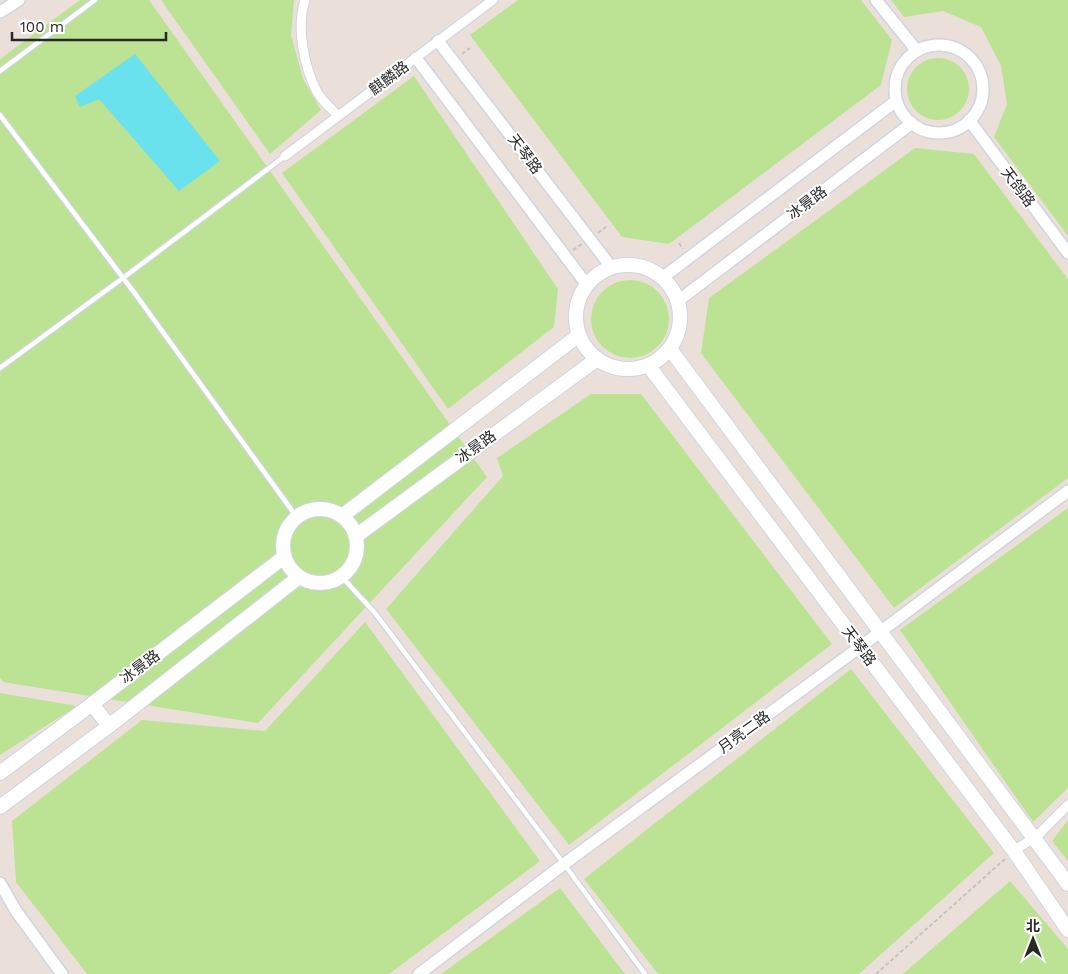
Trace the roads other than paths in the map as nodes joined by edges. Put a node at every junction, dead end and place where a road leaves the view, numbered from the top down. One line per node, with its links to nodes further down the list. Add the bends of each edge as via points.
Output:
1 (19, 0): 6 (street)
2 (95, 0): 10 (lane)
3 (305, 0): 13 (street, via 301,40 308,70 318,94)
4 (493, 0): 7 (street, 麒麟路)
5 (876, 0): 8 (street)
6 (0, 12)
7 (438, 41): 9 (street, 麒麟路); 18 (street, 天琴路)
8 (917, 50): 11 (street, via 905,60 898,72); 14 (street, via 944,45 958,49 978,68 982,96)
9 (416, 58): 13 (street, 麒麟路); 21 (street, 天琴路)
10 (0, 71)
11 (896, 101): 15 (street); 20 (street, 冰景路)
12 (0, 115): 19 (lane)
13 (338, 116): 16 (street, 麒麟路)
14 (969, 120): 15 (street, via 947,132 923,129); 17 (street, 天鸽路)
15 (912, 123): 22 (street, 冰景路)
16 (284, 156): 19 (lane)
17 (1068, 253)
18 (612, 268): 20 (main road, via 629,265 647,269); 21 (main road, via 598,274)
19 (123, 278): 27 (lane); 29 (lane)
20 (662, 278): 22 (main road)
21 (587, 285): 23 (main road, via 579,300 576,318)
22 (678, 301): 24 (main road, via 678,334)
23 (579, 335): 25 (main road); 30 (main road, 冰景路)
24 (670, 349): 26 (main road); 35 (main road, 天琴路)
25 (596, 359): 26 (main road, via 612,367 630,369); 31 (main road, 冰景路)
26 (648, 365): 36 (main road, 天琴路)
27 (0, 368)
28 (1068, 491): 35 (street, 月亮二路)
29 (296, 516): 30 (main road, via 318,508); 32 (main road, via 283,539)
30 (342, 516): 31 (main road)
31 (356, 536): 34 (main road, via 355,560)
32 (284, 557): 33 (main road, via 286,564); 37 (main road, 冰景路)
33 (299, 577): 34 (main road, via 316,584); 38 (main road, 冰景路)
34 (342, 577): 44 (lane, via 375,612)
35 (880, 632): 36 (street, 月亮二路); 42 (main road, 天琴路)
36 (860, 647): 43 (main road, 天琴路); 44 (street, 月亮二路)
37 (92, 704): 38 (main road); 39 (main road, 冰景路)
38 (109, 726): 41 (main road, 冰景路)
39 (0, 773)
40 (1068, 805): 42 (street)
41 (0, 807)
42 (1033, 838): 43 (street); 46 (main road, 天琴路)
43 (1014, 851): 49 (main road, 天琴路)
44 (564, 864): 51 (street, 月亮二路); 52 (lane)
45 (0, 883): 48 (street)
46 (1068, 884)
47 (0, 895): 48 (street)
48 (16, 911): 50 (street)
49 (1068, 930)
50 (62, 974)
51 (419, 974)
52 (645, 974)

